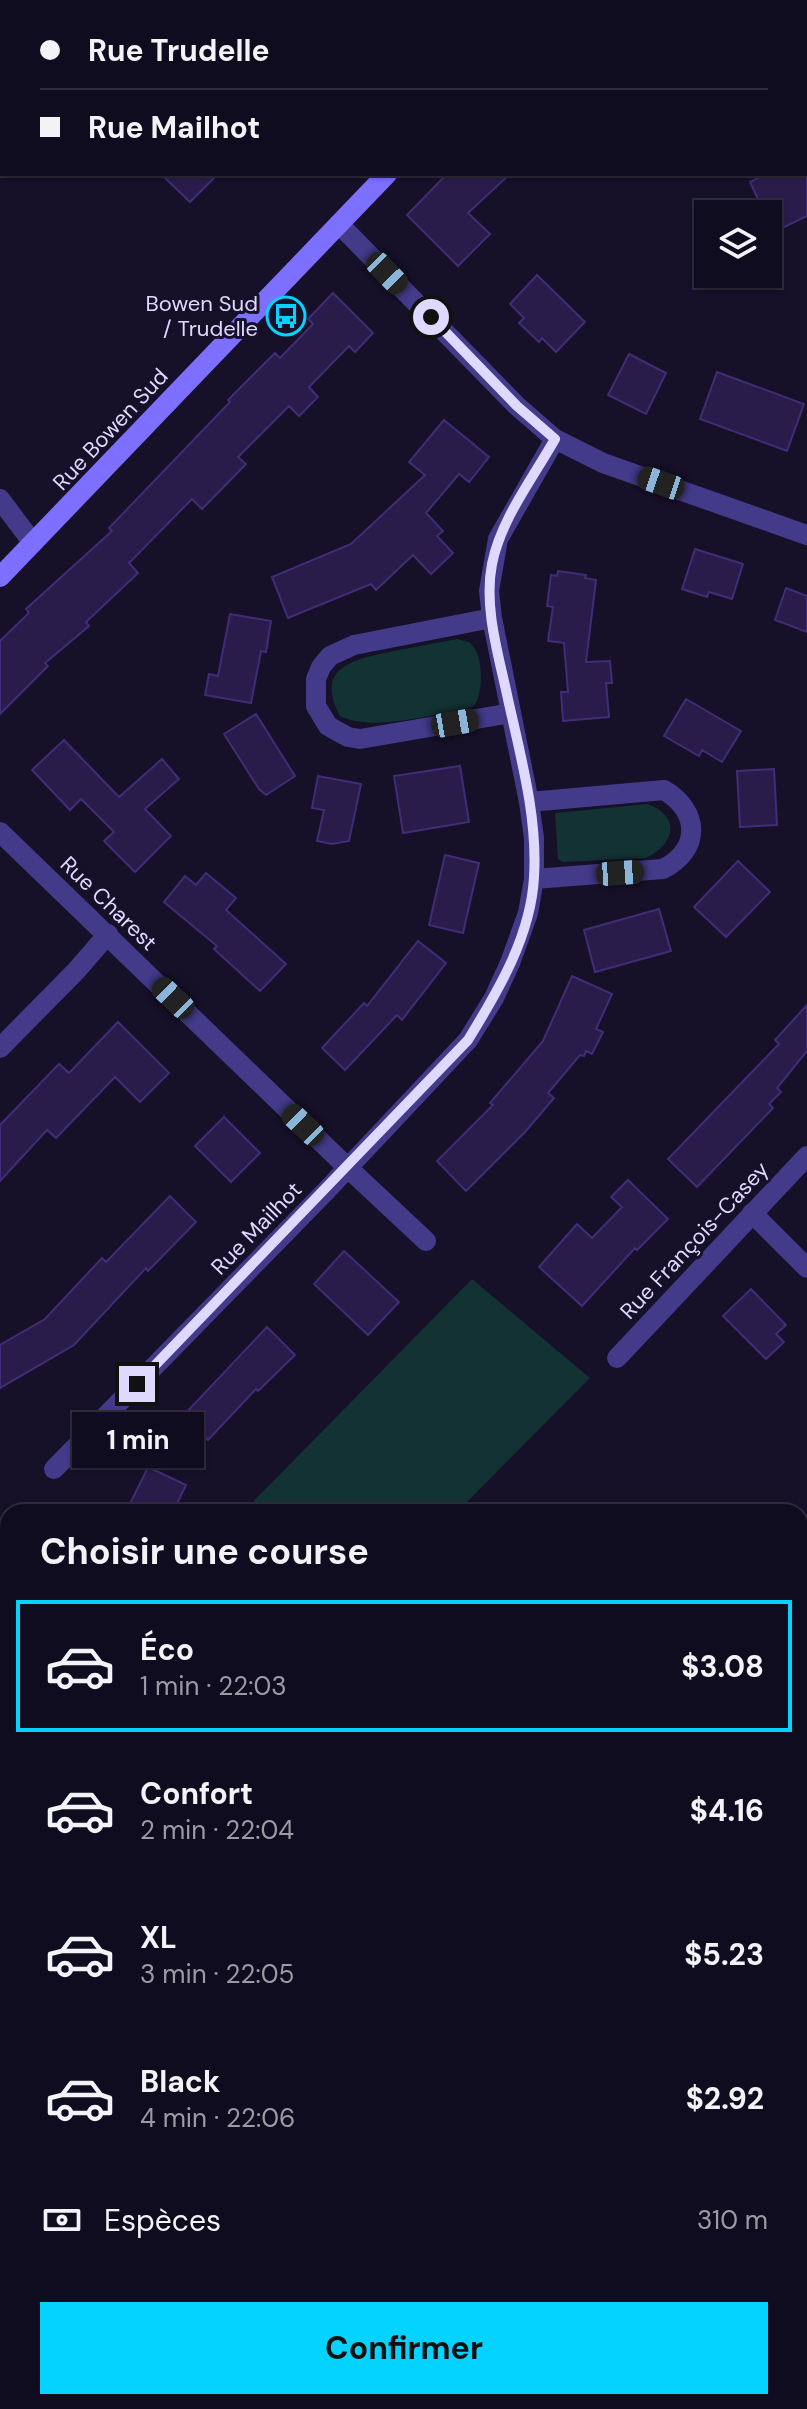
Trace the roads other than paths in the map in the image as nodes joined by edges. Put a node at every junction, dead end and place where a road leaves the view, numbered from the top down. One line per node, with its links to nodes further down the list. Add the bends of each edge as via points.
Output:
1 (385, 176): 2 (street, Rue Bowen Sud)
2 (339, 224): 3 (street); 6 (street, Rue Bowen Sud)
3 (555, 439): 5 (street, via 603,463); 8 (street, Rue Mailhot, via 498,539 489,591)
4 (0, 499): 6 (street)
5 (807, 535)
6 (33, 543): 7 (street, Rue Bowen Sud)
7 (0, 577)
8 (492, 618): 9 (street, Rue Mailhot); 9 (street, via 341,649 321,667 316,706 328,726 360,739)
9 (511, 713): 10 (street, Rue Mailhot)
10 (529, 802): 12 (street, Rue Mailhot); 12 (street, via 664,790 676,797 691,821 689,845 663,869)
11 (0, 832): 13 (street, Rue Charest)
12 (534, 879): 16 (street, Rue Mailhot, via 510,963 468,1040)
13 (108, 934): 14 (street); 16 (street, Rue Charest)
14 (0, 1048)
15 (807, 1156): 17 (street, Rue François-Casey)
16 (347, 1167): 18 (street, Rue Charest); 21 (street, Rue Mailhot)
17 (752, 1213): 19 (street); 20 (street, Rue François-Casey)
18 (426, 1241)
19 (807, 1268)
20 (617, 1358)
21 (54, 1469)

